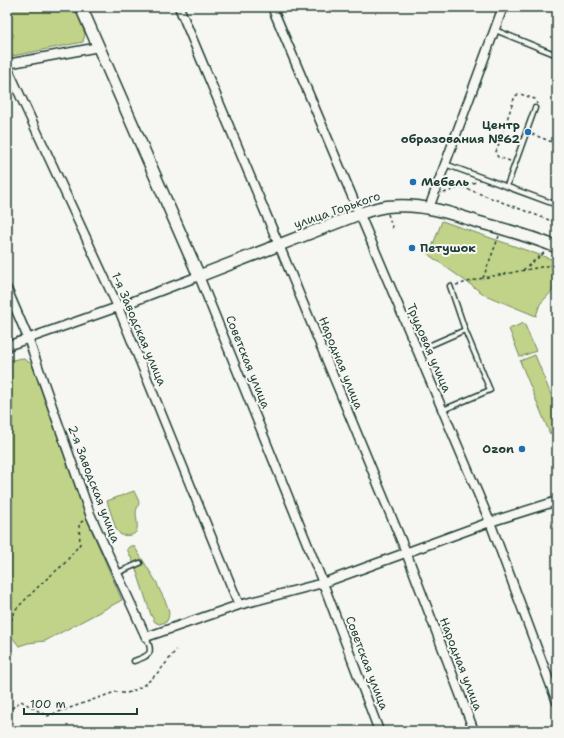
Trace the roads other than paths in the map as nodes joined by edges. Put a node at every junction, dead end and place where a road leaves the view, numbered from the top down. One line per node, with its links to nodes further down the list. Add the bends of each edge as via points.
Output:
1 (81, 7): 8 (street, Советская улица)
2 (179, 7): 17 (street, Народная улица)
3 (272, 7): 16 (street, Трудовая улица)
4 (503, 7): 7 (street)
5 (550, 7): 6 (lane)
6 (557, 10)
7 (494, 30): 9 (lane); 12 (street)
8 (99, 47): 10 (street); 19 (street, Советская улица)
9 (557, 55)
10 (7, 66): 22 (street, 1-я Заводская улица)
11 (535, 108): 13 (lane)
12 (445, 164): 13 (lane); 15 (street)
13 (507, 186): 14 (lane)
14 (557, 205)
15 (429, 208): 16 (street, улица Горького, via 393,206); 18 (street, улица Горького)
16 (359, 214): 17 (street, улица Горького); 26 (street, Трудовая улица)
17 (279, 244): 19 (street, улица Горького); 30 (street, Народная улица)
18 (553, 246)
19 (199, 276): 22 (street); 33 (street, Советская улица)
20 (450, 286): 23 (lane)
21 (7, 289): 24 (street, 2-я Заводская улица)
22 (118, 307): 24 (street); 34 (street, 1-я Заводская улица)
23 (465, 330): 26 (lane); 27 (lane, via 490,390)
24 (28, 338): 25 (street); 32 (street, 2-я Заводская улица, via 90,514)
25 (7, 346)
26 (417, 351): 27 (street, Трудовая улица)
27 (442, 410): 29 (street, Трудовая улица)
28 (557, 501): 29 (street)
29 (490, 522): 30 (street); 37 (street, Трудовая улица)
30 (406, 552): 33 (street); 39 (street, Народная улица)
31 (140, 563): 32 (lane)
32 (117, 573): 35 (street, 2-я Заводская улица)
33 (322, 583): 34 (street); 38 (street, Советская улица)
34 (239, 605): 35 (street)
35 (146, 637): 36 (lane, via 150,645 148,656)
36 (134, 661)
37 (557, 702)
38 (379, 731)
39 (474, 731)

